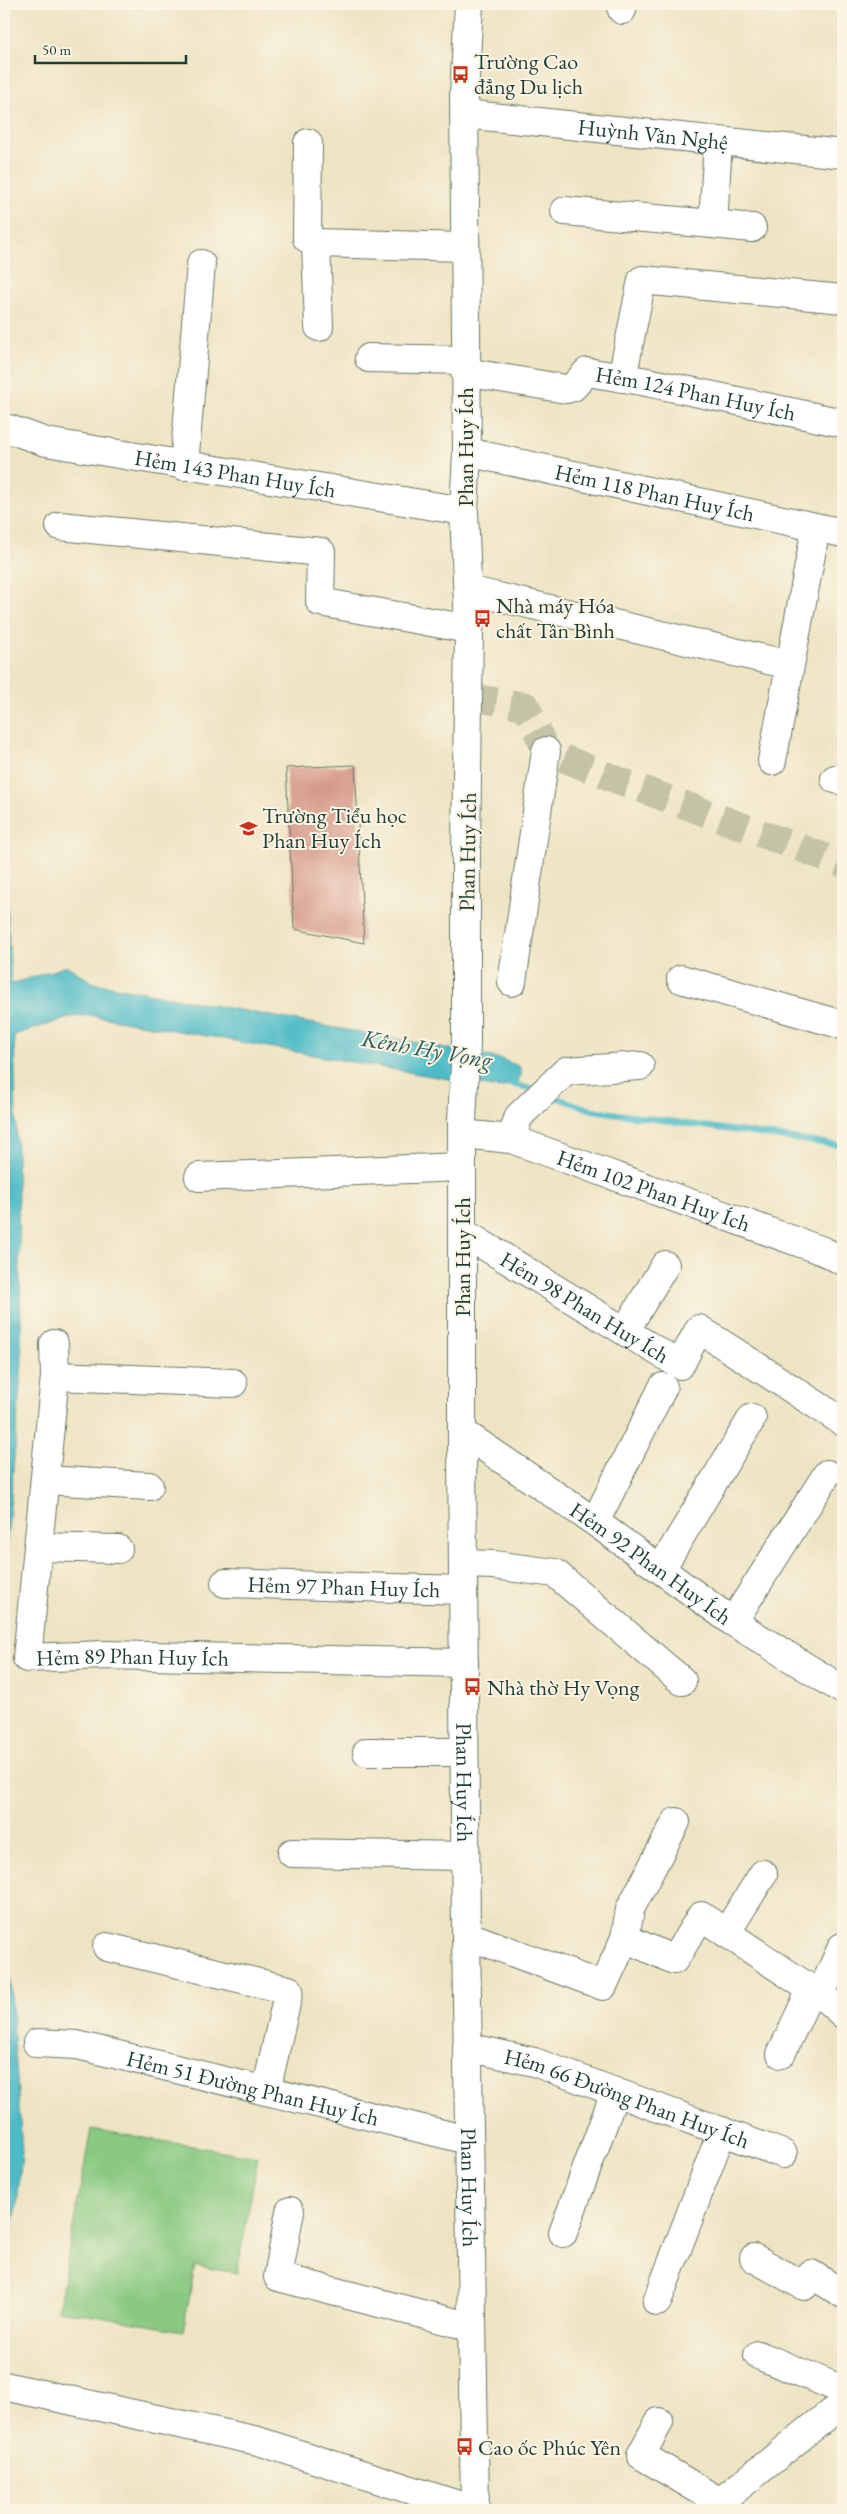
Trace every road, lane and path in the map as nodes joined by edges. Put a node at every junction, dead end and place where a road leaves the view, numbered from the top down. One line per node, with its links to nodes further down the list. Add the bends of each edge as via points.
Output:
1 (468, 4): 2 (main road, Phan Huy Ích)
2 (464, 114): 3 (main road, Huỳnh Văn Nghệ); 10 (main road, Phan Huy Ích)
3 (718, 142): 5 (main road, Huỳnh Văn Nghệ); 7 (main road)
4 (308, 143): 9 (main road, via 307,238)
5 (843, 154)
6 (565, 211): 7 (main road)
7 (713, 224): 8 (main road)
8 (752, 228)
9 (316, 243): 10 (main road); 13 (main road)
10 (464, 247): 15 (main road, Phan Huy Ích)
11 (201, 264): 20 (main road)
12 (843, 299): 16 (main road, via 642,280)
13 (319, 327)
14 (369, 358): 15 (main road, Hẻm 124 Phan Huy Ích)
15 (465, 366): 16 (main road, Hẻm 124 Phan Huy Ích, via 566,389 587,372); 19 (main road, Phan Huy Ích)
16 (622, 378): 17 (main road, Hẻm 124 Phan Huy Ích)
17 (843, 423)
18 (9, 429): 20 (main road, Hẻm 143 Phan Huy Ích, via 46,442)
19 (466, 452): 21 (main road, Phan Huy Ích); 23 (main road, Hẻm 118 Phan Huy Ích)
20 (184, 466): 21 (main road, Hẻm 143 Phan Huy Ích)
21 (464, 511): 25 (main road, Phan Huy Ích)
22 (60, 526): 26 (main road, via 321,552 320,602)
23 (816, 528): 24 (main road, Hẻm 118 Phan Huy Ích); 27 (main road)
24 (843, 533)
25 (468, 590): 26 (main road, Phan Huy Ích); 27 (main road)
26 (470, 630): 34 (main road, Phan Huy Ích, via 466,1044)
27 (790, 665): 29 (main road)
28 (546, 751): 31 (main road)
29 (772, 761)
30 (681, 979): 32 (main road)
31 (512, 982)
32 (843, 1025)
33 (640, 1066): 35 (main road, via 566,1071 519,1116)
34 (462, 1127): 35 (main road, Hẻm 102 Phan Huy Ích); 36 (main road, Phan Huy Ích)
35 (511, 1139): 39 (main road, Hẻm 102 Phan Huy Ích)
36 (462, 1167): 37 (main road); 38 (main road, Phan Huy Ích)
37 (199, 1177)
38 (462, 1232): 41 (main road, Hẻm 98 Phan Huy Ích); 48 (main road, Phan Huy Ích)
39 (843, 1261)
40 (666, 1265): 41 (main road)
41 (625, 1331): 47 (main road, Hẻm 98 Phan Huy Ích, via 680,1365 699,1329)
42 (54, 1344): 43 (main road, Hẻm 89 Phan Huy Ích)
43 (55, 1376): 44 (main road); 50 (main road, Hẻm 89 Phan Huy Ích)
44 (233, 1383)
45 (663, 1388): 52 (main road)
46 (752, 1418): 55 (main road)
47 (843, 1422)
48 (462, 1432): 52 (main road, Hẻm 92 Phan Huy Ích); 56 (main road, Phan Huy Ích)
49 (827, 1474): 58 (main road)
50 (45, 1480): 51 (main road); 53 (main road, Hẻm 89 Phan Huy Ích)
51 (149, 1486)
52 (595, 1522): 55 (main road, Hẻm 92 Phan Huy Ích)
53 (38, 1547): 54 (main road); 59 (main road, Hẻm 89 Phan Huy Ích, via 28,1658 104,1655)
54 (118, 1549)
55 (661, 1569): 58 (main road, Hẻm 92 Phan Huy Ích)
56 (463, 1577): 57 (main road, Hẻm 97 Phan Huy Ích); 59 (main road, Phan Huy Ích); 60 (main road, Hẻm 97 Phan Huy Ích, via 494,1565 556,1573)
57 (225, 1583)
58 (733, 1622): 61 (main road, Hẻm 92 Phan Huy Ích)
59 (464, 1663): 63 (main road, Phan Huy Ích)
60 (682, 1681)
61 (843, 1690)
62 (367, 1752): 63 (main road)
63 (464, 1752): 66 (main road, Phan Huy Ích)
64 (676, 1822): 70 (main road, via 630,1909)
65 (292, 1854): 66 (main road)
66 (465, 1856): 69 (main road, Phan Huy Ích)
67 (763, 1874): 68 (main road)
68 (726, 1933): 70 (main road, via 701,1916 674,1960); 73 (main road)
69 (466, 1935): 70 (main road, via 603,1986); 76 (main road, Phan Huy Ích)
70 (624, 1938)
71 (107, 1947): 78 (main road, via 289,1990)
72 (842, 1947): 73 (main road)
73 (816, 1993): 74 (main road); 77 (main road)
74 (843, 2014)
75 (38, 2043): 78 (main road, Hẻm 51 Đường Phan Huy Ích, via 77,2045)
76 (467, 2046): 79 (main road, Hẻm 66 Đường Phan Huy Ích, via 534,2062); 81 (main road, Phan Huy Ích)
77 (782, 2054)
78 (266, 2091): 81 (main road, Hẻm 51 Đường Phan Huy Ích)
79 (615, 2092): 80 (main road, Hẻm 66 Đường Phan Huy Ích); 84 (main road)
80 (722, 2132): 82 (main road, Hẻm 66 Đường Phan Huy Ích); 87 (main road)
81 (468, 2140): 88 (main road, Phan Huy Ích)
82 (784, 2154)
83 (290, 2211): 88 (main road, via 278,2278)
84 (563, 2233)
85 (754, 2258): 86 (main road, via 804,2286 811,2274)
86 (843, 2294)
87 (657, 2302)
88 (472, 2327): 95 (main road, Phan Huy Ích)
89 (758, 2355): 91 (main road)
90 (4, 2386): 95 (main road, via 258,2440)
91 (843, 2390)
92 (843, 2403): 94 (main road)
93 (659, 2422): 94 (main road, via 641,2454)
94 (715, 2506)
95 (475, 2510)

